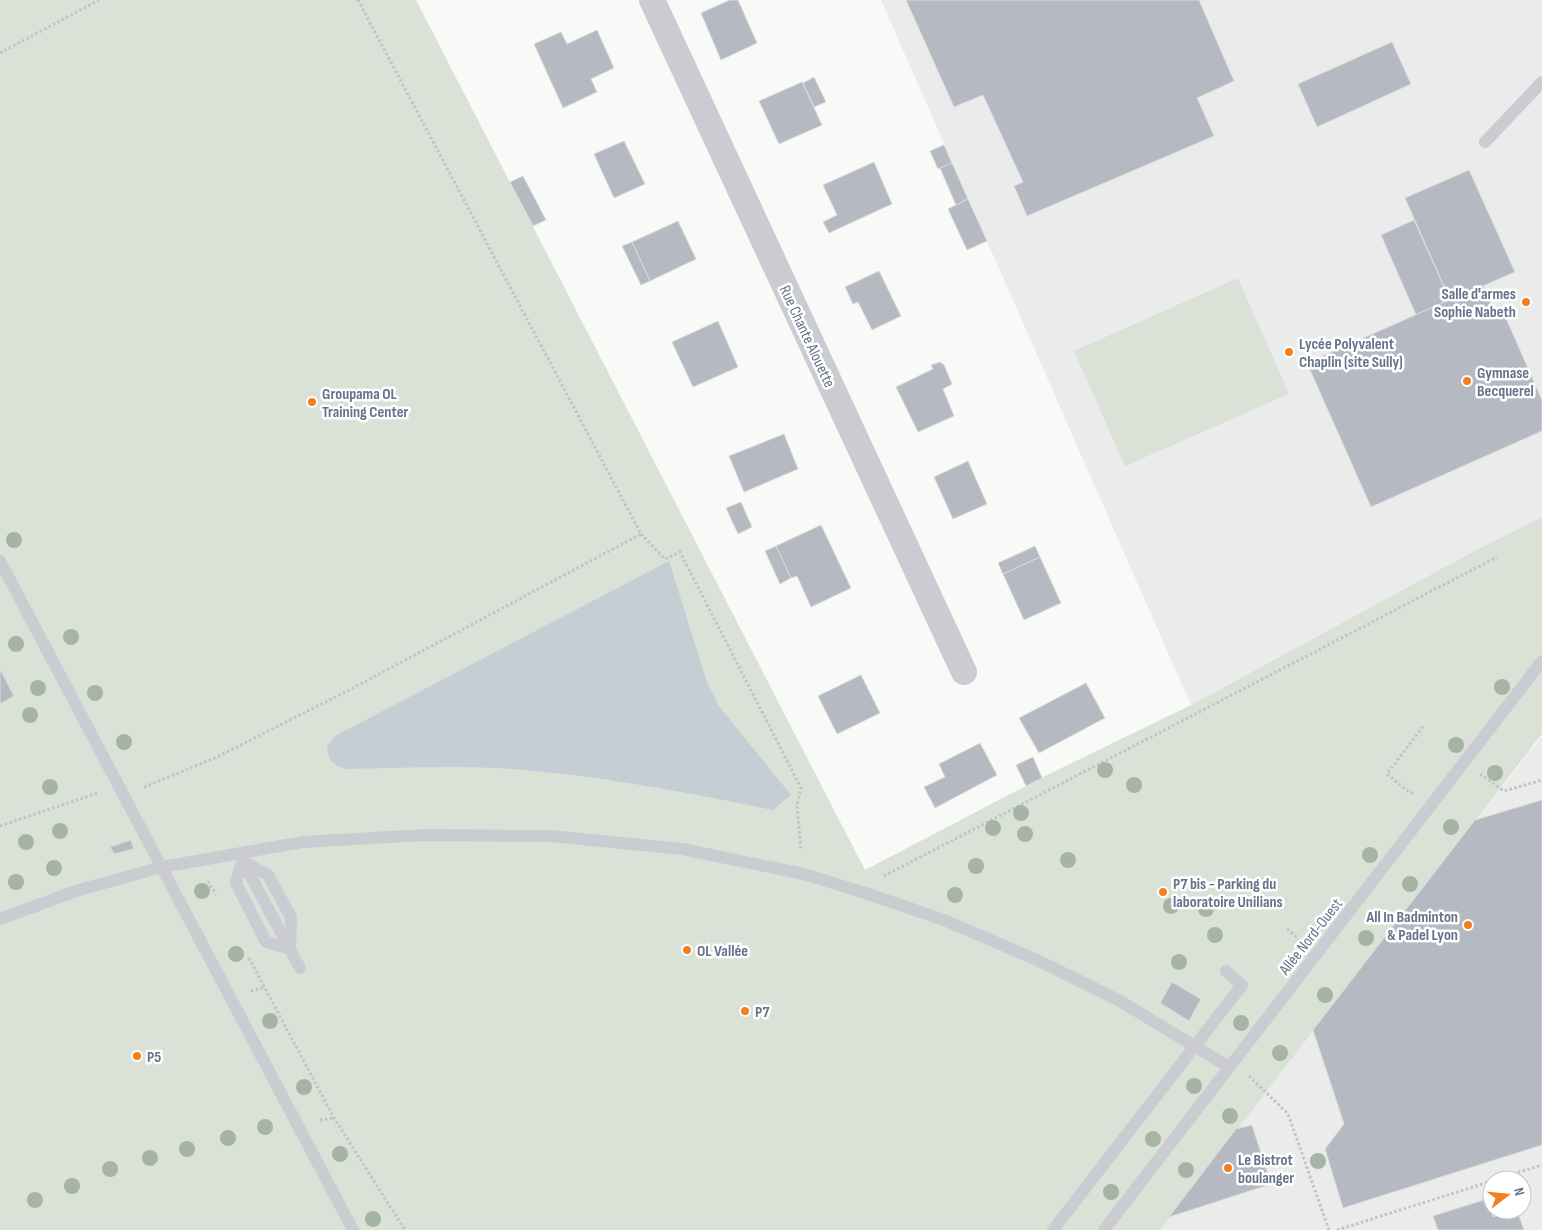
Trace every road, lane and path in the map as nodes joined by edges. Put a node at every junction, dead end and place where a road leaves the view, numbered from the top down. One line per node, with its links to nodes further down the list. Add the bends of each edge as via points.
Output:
1 (99, 0): 4 (path)
2 (358, 0): 7 (path)
3 (652, 0): 11 (street, Rue Chante Alouette)
4 (0, 53)
5 (1542, 82): 6 (lane)
6 (1484, 142)
7 (641, 534): 15 (path, via 355,688 215,758 142,788); 21 (path, via 665,559 680,552 801,788 797,805)
8 (1497, 557): 22 (path, via 875,881)
9 (0, 560): 15 (lane)
10 (1542, 662): 13 (lane, Allée Nord-Ouest)
11 (964, 672)
12 (1424, 725): 16 (path, via 1387,774 1410,794 1416,792)
13 (1464, 762): 14 (path, via 1504,792); 16 (lane, Allée Nord-Ouest)
14 (1542, 780)
15 (121, 790): 17 (path, via 103,791); 20 (lane)
16 (1431, 804): 30 (lane, Allée Nord-Ouest)
17 (0, 826)
18 (240, 857): 19 (lane); 21 (lane, via 303,842 425,835 551,836 682,849); 25 (lane); 25 (lane, via 236,883 266,942)
19 (197, 860): 20 (lane); 23 (path)
20 (162, 867): 24 (lane, via 79,890); 34 (lane)
21 (804, 874): 22 (lane)
22 (865, 893): 29 (lane, via 944,920 1037,960 1120,1001)
23 (220, 902)
24 (0, 919)
25 (290, 949): 27 (lane)
26 (247, 953): 35 (path, via 334,1118)
27 (300, 968)
28 (1226, 970): 29 (lane, via 1242,985)
29 (1195, 1047): 30 (lane); 36 (lane)
30 (1232, 1065): 37 (lane, Allée Nord-Ouest); 38 (path, via 1288,1114)
31 (1542, 1165): 32 (path)
32 (1526, 1170)
33 (1482, 1184): 39 (path)
34 (353, 1230)
35 (405, 1230)
36 (1053, 1230)
37 (1104, 1230)
38 (1329, 1230)
39 (1337, 1230)

